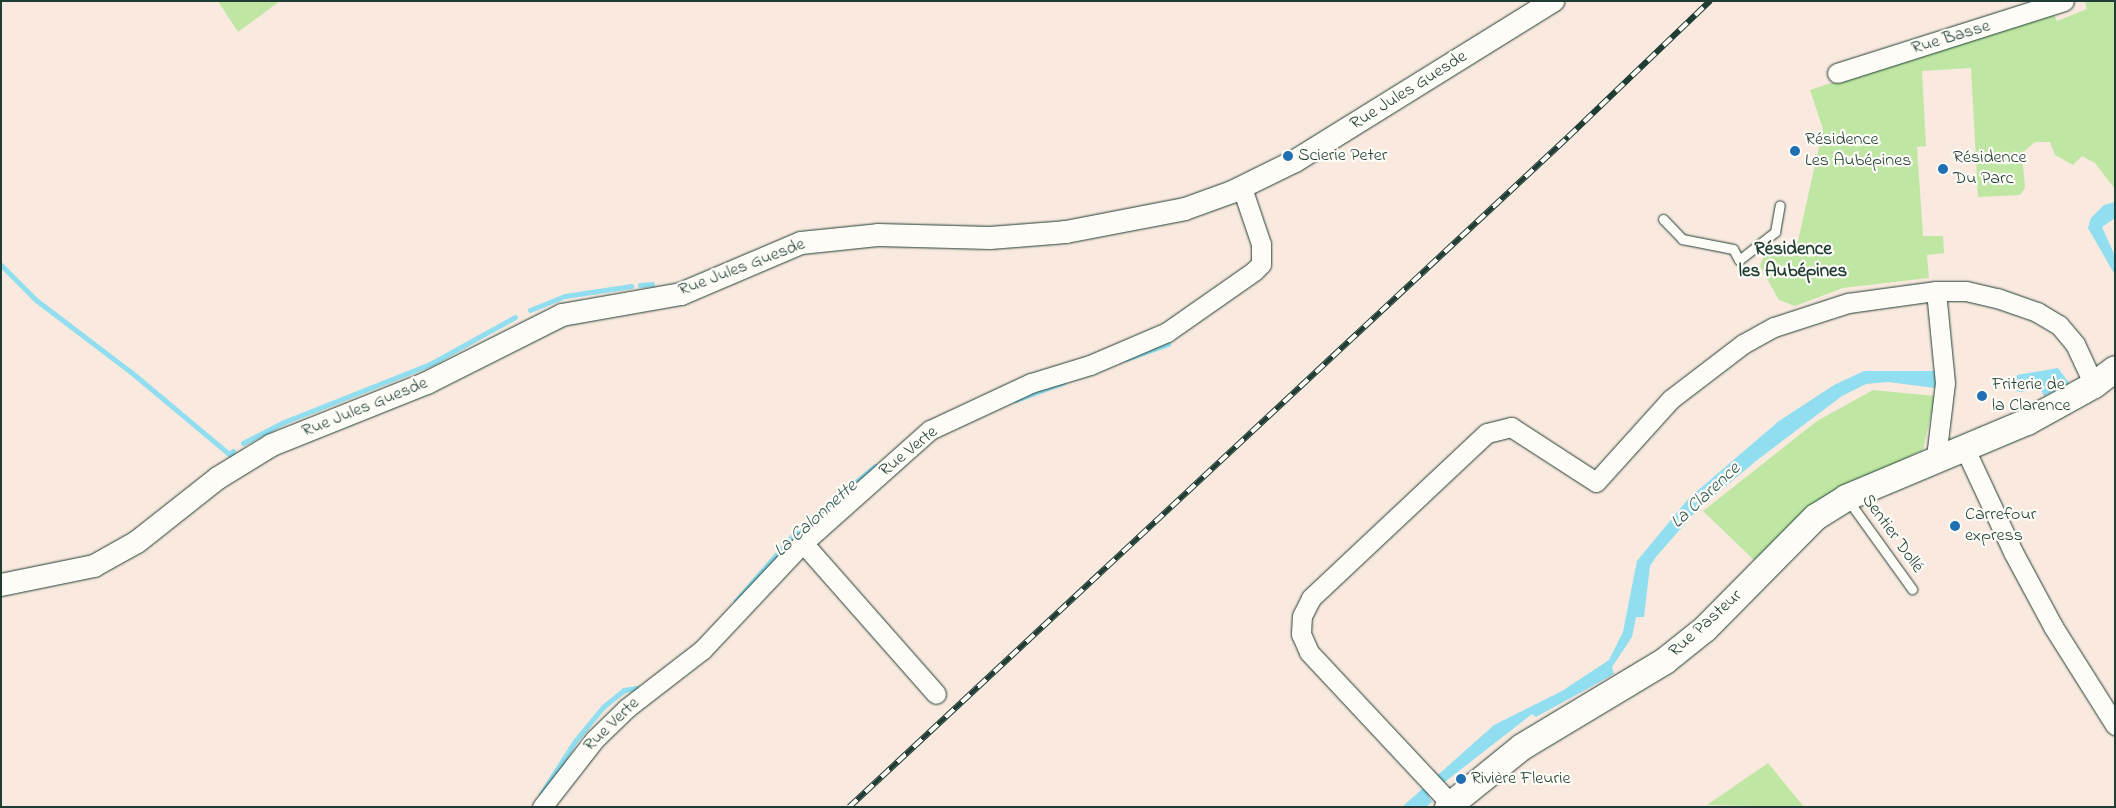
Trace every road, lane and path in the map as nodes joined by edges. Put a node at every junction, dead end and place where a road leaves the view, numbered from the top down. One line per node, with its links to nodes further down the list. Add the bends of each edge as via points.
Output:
1 (2064, 1): 3 (street, Rue Basse)
2 (1541, 4): 4 (street, Rue Jules Guesde, via 1379,111)
3 (1837, 73)
4 (1242, 188): 12 (street, Rue Verte, via 1261,244 1261,264 1254,271 1167,332 1090,365 1031,383 930,430); 13 (street, Rue Jules Guesde, via 1185,209 1066,232 990,238 878,235 801,243 682,294 562,315 427,383 272,445 218,478 137,542 94,566)
5 (1780, 205): 6 (lane, via 1775,232 1739,260 1732,249 1682,239)
6 (1663, 219)
7 (1936, 291): 9 (street, via 1966,291 1997,298 2037,312 2059,324 2076,344); 10 (street, via 1945,383 1937,449); 17 (street, via 1848,303 1790,321 1743,344 1671,400 1596,482 1511,427 1487,433 1311,598 1302,616 1301,634 1309,652)
8 (2115, 369): 9 (main road, Rue Pasteur)
9 (2094, 385): 10 (main road, Rue Pasteur, via 2027,422)
10 (1954, 454): 11 (main road, Rue Pasteur); 16 (street, via 1976,473 2054,628)
11 (1846, 498): 14 (lane, Sentier Dollé); 17 (main road, Rue Pasteur, via 1816,517 1705,629 1665,661)
12 (803, 543): 15 (street); 18 (street, Rue Verte, via 702,650 627,708 595,739)
13 (1, 585)
14 (1912, 589)
15 (936, 694)
16 (2115, 725)
17 (1442, 795)
18 (542, 807)

